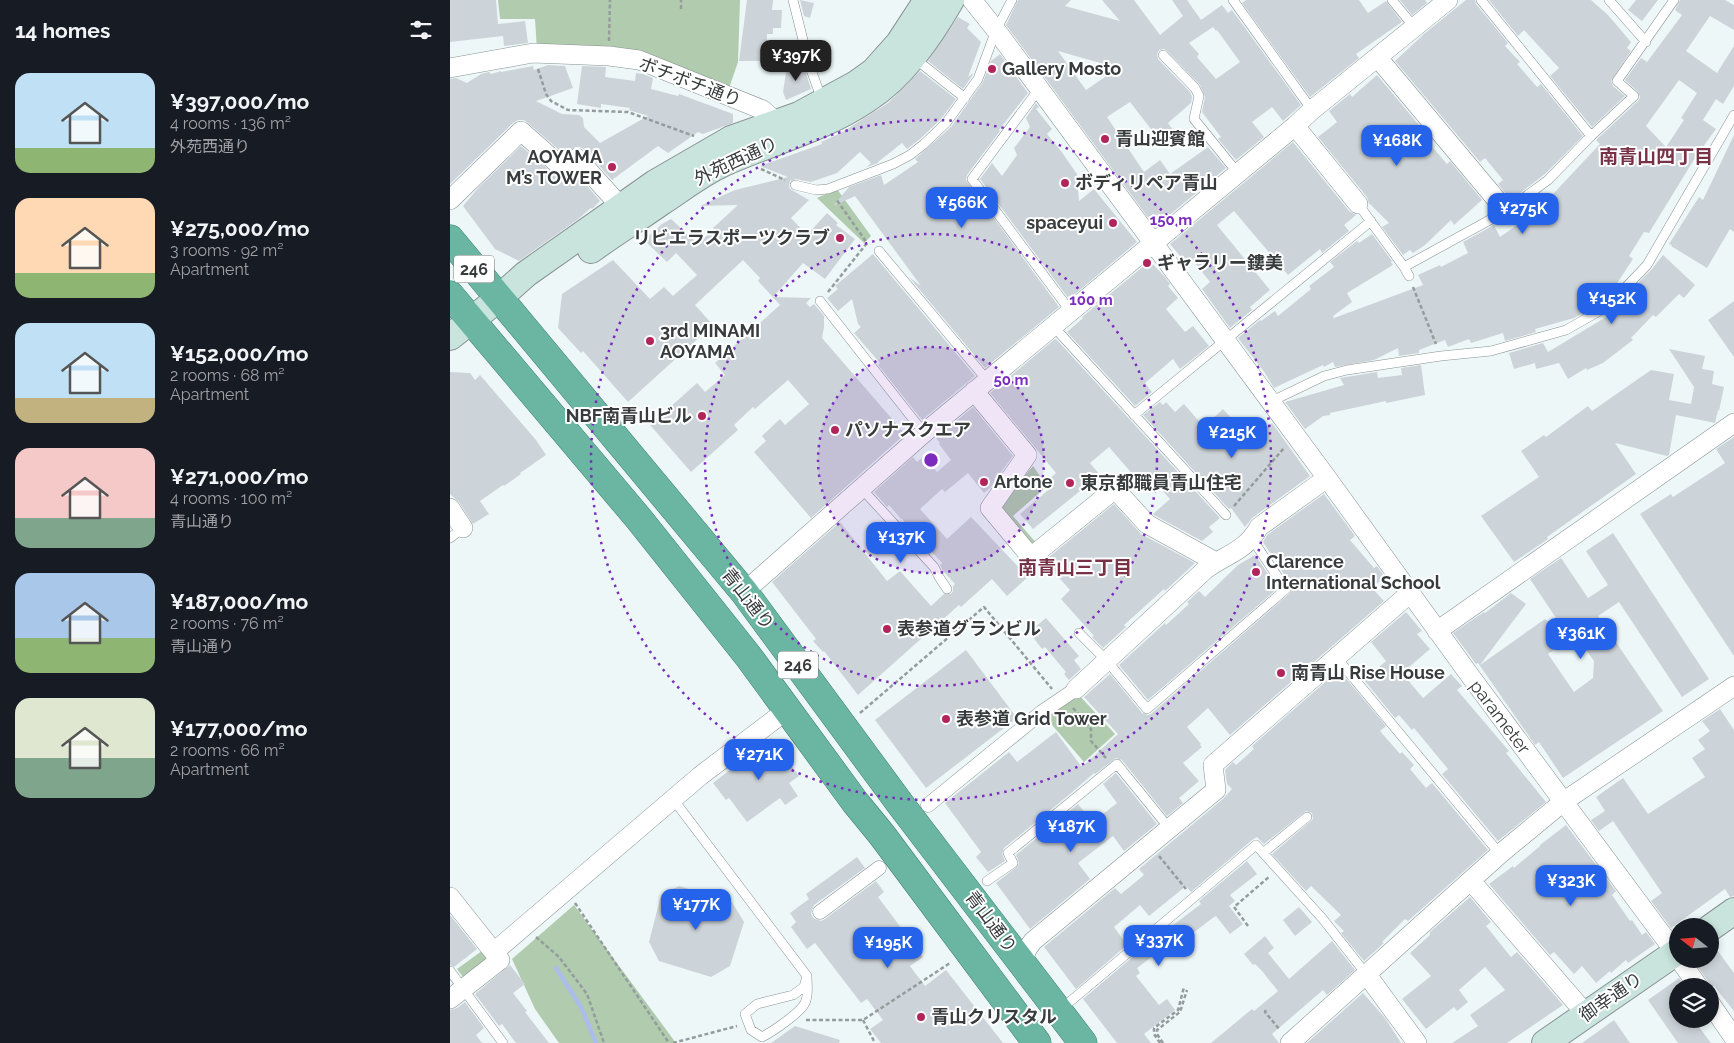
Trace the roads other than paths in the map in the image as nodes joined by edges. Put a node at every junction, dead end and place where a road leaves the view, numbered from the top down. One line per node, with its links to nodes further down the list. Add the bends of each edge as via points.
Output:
1 (792, 0): 21 (lane)
2 (927, 0): 21 (main road, 外苑西通り, via 899,43 874,71)
3 (951, 0): 16 (main road, 外苑西通り)
4 (972, 0): 13 (street, parameter)
5 (1012, 0): 13 (lane)
6 (1233, 0): 22 (lane)
7 (1392, 0): 12 (lane)
8 (1448, 0): 12 (street)
9 (1481, 0): 26 (lane)
10 (1609, 0): 14 (lane)
11 (1674, 0): 14 (lane)
12 (1415, 28): 17 (street)
13 (996, 30): 19 (street, parameter); 20 (lane, via 978,78)
14 (1646, 42): 26 (lane, via 1617,81 1634,96)
15 (1163, 55): 27 (lane, via 1199,96 1194,119)
16 (913, 57): 20 (lane); 40 (main road, 外苑西通り, via 889,83 866,101 694,179 536,288)
17 (1378, 58): 22 (street); 32 (street)
18 (450, 68): 24 (street, ボチボチ通り, via 533,53 639,60 763,110)
19 (1039, 89): 35 (street, parameter); 42 (lane, via 972,179)
20 (965, 98): 28 (lane, via 946,123 910,155 893,164 828,189)
21 (823, 102): 24 (main road, 外苑西通り, via 799,115)
22 (1312, 110): 25 (street)
23 (1734, 115): 47 (lane, via 1647,265 1601,310 1566,330 1533,340 1492,350 1347,370 1306,383)
24 (776, 122): 31 (main road, 外苑西通り, via 711,149)
25 (1295, 126): 27 (street); 30 (street)
26 (1591, 136): 32 (lane, via 1548,180)
27 (1238, 172): 35 (street)
28 (795, 185)
29 (450, 200): 31 (street, via 521,131 565,170 577,158)
30 (1358, 204): 33 (lane)
31 (621, 207): 40 (main road, 外苑西通り, via 526,274)
32 (1506, 211): 37 (lane)
33 (1372, 221): 37 (lane); 45 (lane)
34 (450, 239): 40 (highway, 青山通り / 246)
35 (1152, 243): 42 (street); 45 (street, parameter)
36 (880, 251): 46 (lane)
37 (1404, 267): 38 (lane)
38 (1409, 276)
39 (450, 295): 44 (highway, 青山通り / 246)
40 (498, 299): 44 (main road, 外苑西通り); 59 (highway, 青山通り / 246)
41 (820, 301): 50 (lane)
42 (1071, 312): 43 (street)
43 (1054, 326): 46 (street); 48 (lane)
44 (460, 329): 67 (highway, 青山通り / 246, via 639,519)
45 (1225, 340): 47 (street, parameter); 48 (lane)
46 (980, 386): 50 (street); 57 (street, via 1027,456 990,508 1031,557 1115,489 1147,524)
47 (1270, 402): 51 (street, parameter, via 1293,438)
48 (1134, 415): 54 (lane)
49 (1734, 423): 61 (street)
50 (924, 433): 52 (street)
51 (1327, 478): 56 (street, via 1259,527); 60 (street, parameter)
52 (861, 488): 58 (lane, via 934,567); 59 (street)
53 (450, 508): 55 (street)
54 (1226, 514)
55 (457, 533)
56 (1252, 539): 57 (street, via 1236,553); 64 (lane, via 1286,589 1147,709)
57 (1216, 562): 64 (street)
58 (947, 588)
59 (744, 592): 68 (highway, 青山通り / 246)
60 (1409, 594): 61 (street, parameter); 63 (street)
61 (1438, 631): 71 (street, parameter)
62 (1079, 633): 64 (lane)
63 (1336, 658): 74 (street, via 1213,765 1216,790); 76 (lane)
64 (1107, 662): 66 (street)
65 (1734, 686): 71 (street)
66 (1065, 693): 72 (street)
67 (787, 710): 69 (street); 70 (highway, 青山通り / 246)
68 (881, 777): 70 (highway, via 877,796 869,803); 87 (highway, 青山通り / 246)
69 (673, 799): 85 (street); 90 (lane)
70 (855, 802): 98 (highway, 青山通り / 246)
71 (1563, 802): 76 (street); 84 (street, parameter)
72 (928, 805)
73 (1307, 817): 75 (lane)
74 (1169, 828): 78 (lane, via 1117,764 1008,853 1013,863); 87 (street, via 1032,941 1026,950)
75 (1263, 852): 89 (lane); 92 (lane, via 1256,845)
76 (1500, 854): 79 (street)
77 (879, 868): 82 (street)
78 (987, 881)
79 (1471, 881): 89 (street); 93 (street)
80 (450, 897): 85 (street)
81 (1734, 911): 83 (main road)
82 (820, 912)
83 (1719, 922)
84 (1669, 944)
85 (494, 952): 91 (street, via 500,960)
86 (1669, 960): 93 (main road, 御幸通り)
87 (1025, 966): 92 (highway, 青山通り / 246)
88 (450, 971): 91 (lane)
89 (1367, 975): 95 (street); 100 (street)
90 (807, 976): 90 (lane, via 804,987 793,995 757,1004 745,1014 751,1030 762,1037 804,1005 808,994)
91 (457, 994): 97 (lane)
92 (1060, 1010): 99 (highway, 青山通り / 246)
93 (1586, 1014): 101 (main road, 御幸通り)
94 (1719, 1016): 96 (street)
95 (1284, 1036)
96 (1734, 1038)
97 (502, 1043)
98 (1037, 1043)
99 (1084, 1043)
100 (1417, 1043)
101 (1544, 1043)

